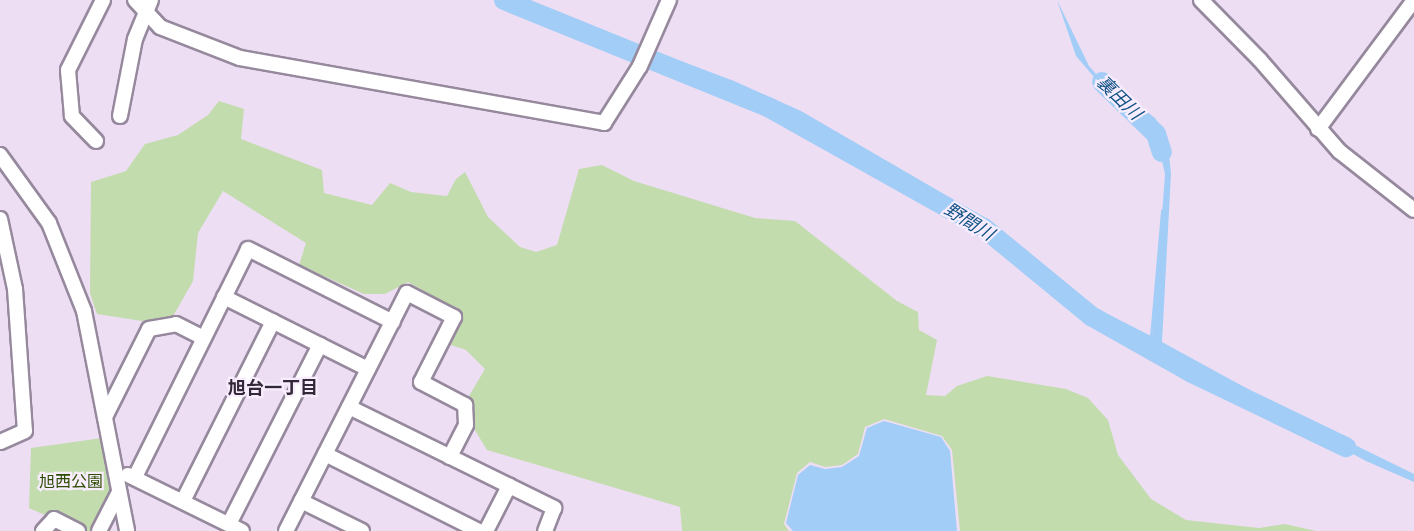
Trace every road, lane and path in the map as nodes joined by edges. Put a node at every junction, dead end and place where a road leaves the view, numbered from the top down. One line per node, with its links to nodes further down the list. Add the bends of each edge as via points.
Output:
1 (104, 0): 9 (street, via 68,70 72,116)
2 (135, 0): 5 (street)
3 (669, 0): 5 (street, via 640,66 604,123 240,58 173,34)
4 (1201, 0): 8 (street, via 1260,60)
5 (149, 7): 7 (street, via 133,48)
6 (1411, 10): 8 (street)
7 (120, 116)
8 (1318, 129): 11 (street, via 1339,151)
9 (96, 141)
10 (0, 155): 21 (street, via 49,223 65,255 84,310)
11 (1414, 210)
12 (0, 219): 13 (street)
13 (6, 268): 22 (street, via 25,431)
14 (224, 297): 15 (street); 16 (street, via 248,249); 17 (street)
15 (273, 321): 18 (street); 29 (street)
16 (393, 322): 19 (street); 24 (street, via 407,293 454,317 421,382 465,405 466,425)
17 (204, 339): 21 (street, via 176,324 149,329); 26 (street)
18 (320, 345): 19 (street); 31 (street)
19 (368, 369): 20 (street)
20 (349, 407): 23 (street); 24 (street)
21 (105, 417): 25 (street)
22 (0, 442)
23 (325, 454): 30 (street); 40 (street)
24 (450, 457): 27 (street)
25 (114, 470): 26 (street); 28 (street)
26 (135, 477): 29 (street)
27 (509, 486): 41 (street); 42 (street, via 554,508)
28 (119, 492): 32 (street); 36 (street)
29 (183, 501): 31 (street)
30 (301, 501): 38 (street); 39 (street)
31 (229, 524): 37 (street)
32 (100, 528): 35 (street)
33 (43, 531): 34 (street, via 54,519)
34 (78, 531)
35 (115, 531)
36 (127, 531)
37 (242, 531)
38 (286, 531)
39 (362, 531)
40 (479, 531)
41 (486, 531)
42 (545, 531)

